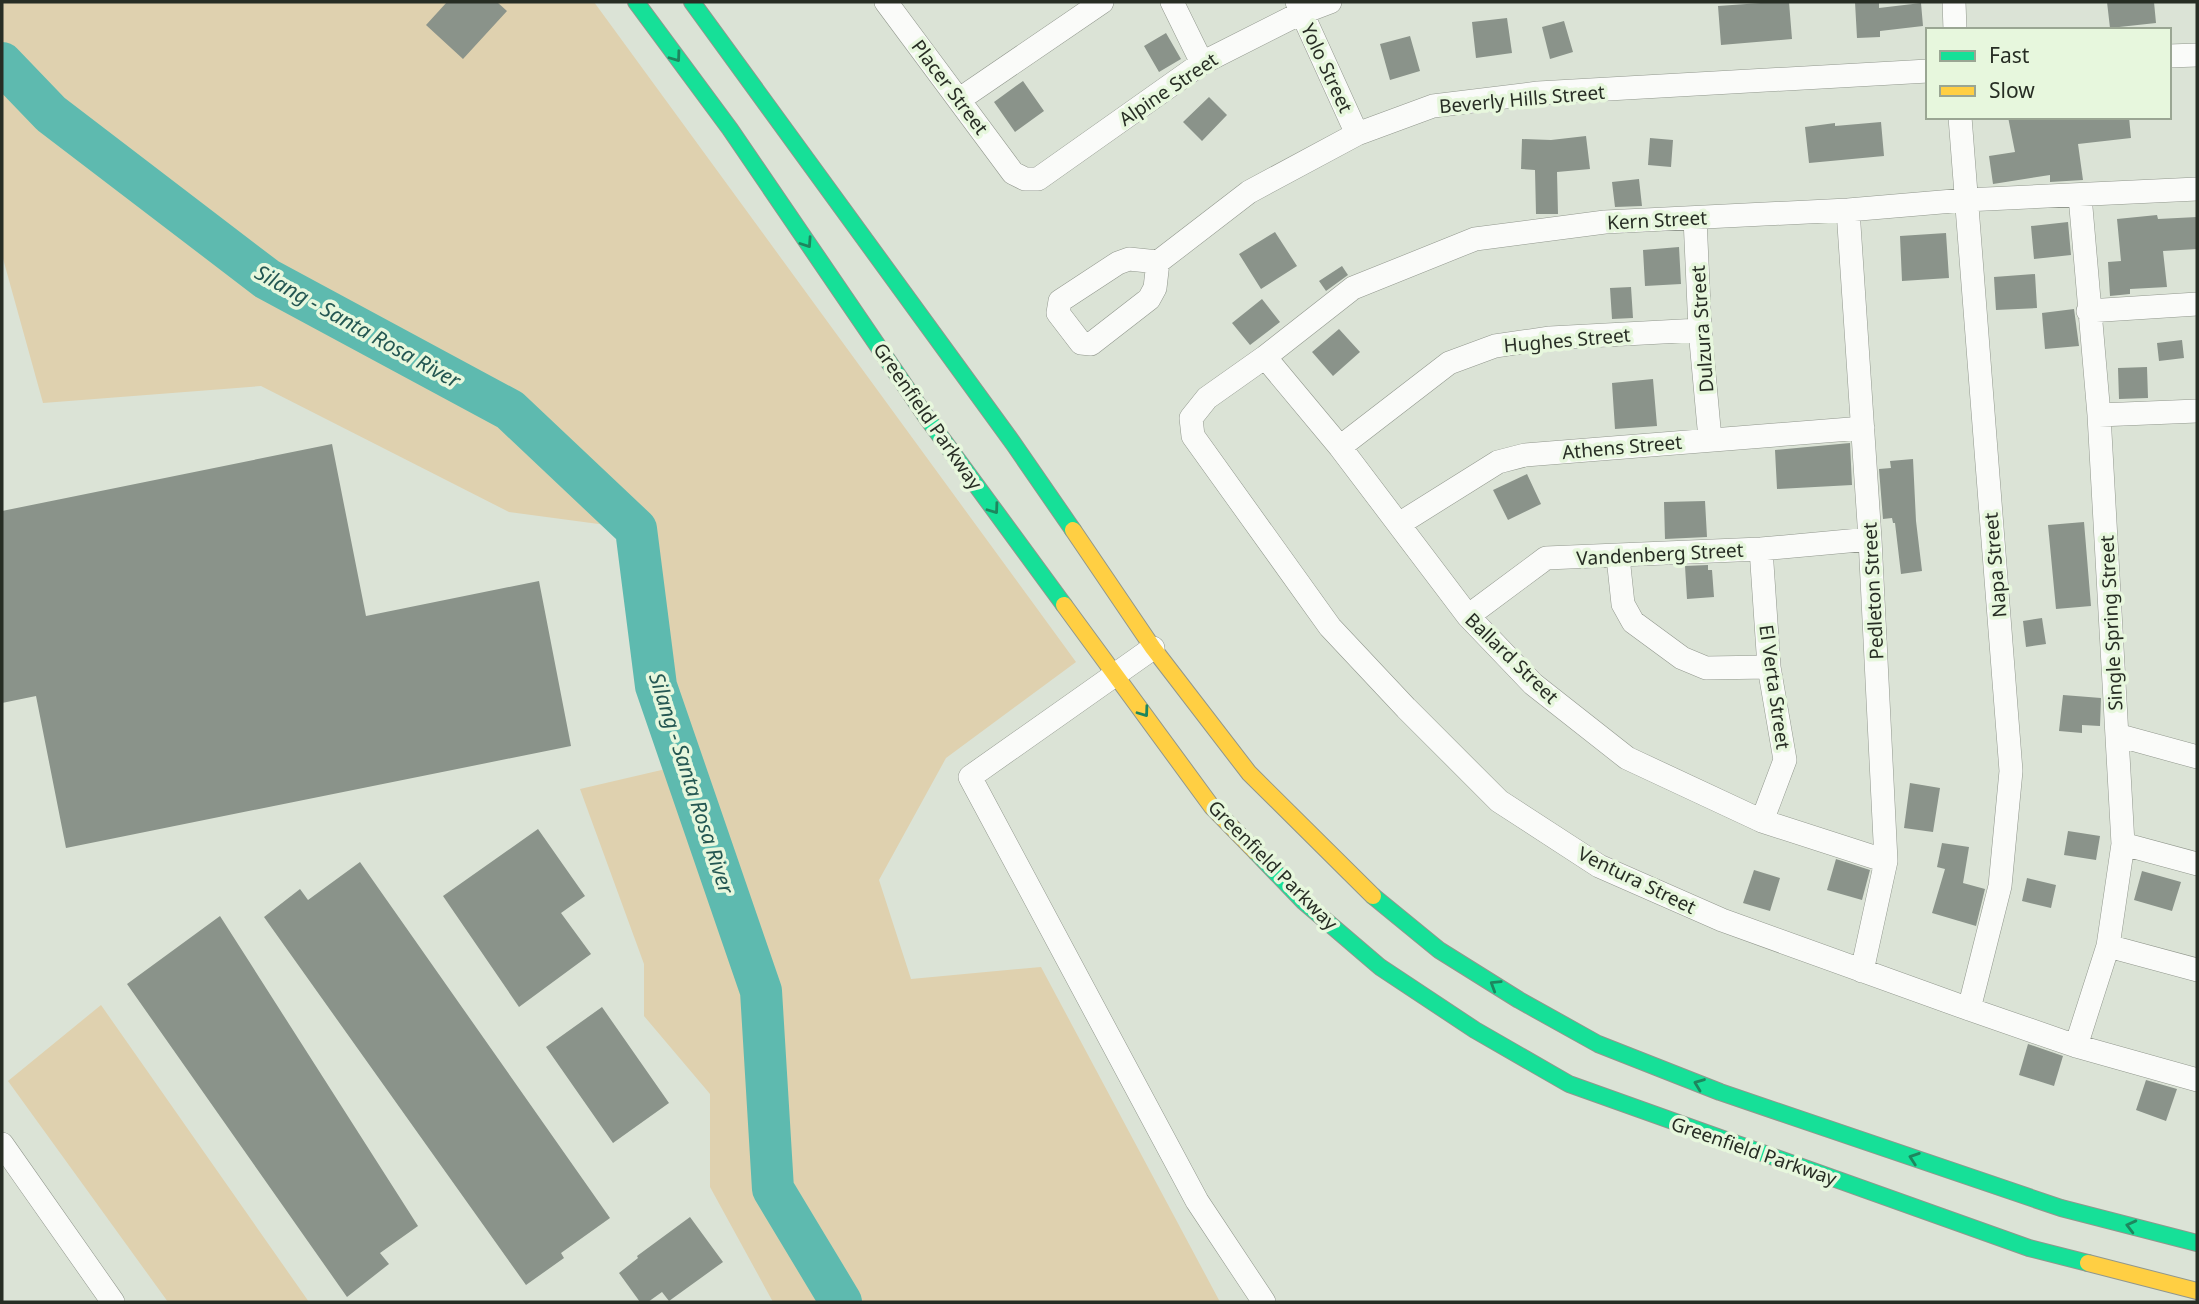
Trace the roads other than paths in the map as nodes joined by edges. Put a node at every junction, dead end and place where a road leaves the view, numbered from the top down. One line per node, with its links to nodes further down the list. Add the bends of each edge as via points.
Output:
1 (636, 2): 41 (main road, Greenfield Parkway, one-way to 41, via 730,129 927,418)
2 (692, 2): 39 (main road, via 1013,443)
3 (1102, 2): 14 (street)
4 (1172, 2): 12 (street)
5 (1330, 2): 8 (street, Alpine Street)
6 (1954, 2): 9 (street)
7 (898, 6): 14 (street, Placer Street)
8 (1299, 8): 12 (street, Alpine Street); 16 (street, Yolo Street)
9 (1955, 28)
10 (2197, 55): 11 (street)
11 (2171, 57)
12 (1202, 63): 17 (street, Alpine Street, via 1038,179)
13 (1926, 71): 16 (street, Beverly Hills Street, via 1538,93 1433,106)
14 (960, 99): 17 (street, Placer Street)
15 (1960, 119): 20 (street, Napa Street)
16 (1357, 134): 23 (street, Beverly Hills Street, via 1249,192)
17 (1013, 173)
18 (2197, 189): 19 (street, Kern Street)
19 (2080, 196): 20 (street, Kern Street); 25 (street, Single Spring Street)
20 (1965, 200): 21 (street, Kern Street); 51 (street, Napa Street, via 2011,771 2000,886)
21 (1848, 210): 22 (street, Kern Street); 30 (street, Pedleton Street)
22 (1695, 218): 26 (street, Dulzura Street); 27 (street, Kern Street, via 1605,222 1475,239 1353,288)
23 (1158, 262)
24 (2197, 304): 25 (street)
25 (2088, 311): 29 (street, Single Spring Street)
26 (1700, 330): 32 (street, Dulzura Street); 33 (street, Hughes Street, via 1550,338 1495,346 1449,363)
27 (1265, 357): 31 (street, Kern Street, via 1207,398 1191,418); 33 (street, Ballard Street)
28 (2197, 411): 29 (street)
29 (2099, 415): 42 (street, Single Spring Street)
30 (1863, 428): 32 (street, Athens Street); 35 (street, Pedleton Street)
31 (1193, 436): 50 (street, Ventura Street, via 1330,627 1499,802 1599,866 1722,920)
32 (1710, 439): 34 (street, Athens Street, via 1525,455 1498,462)
33 (1340, 447): 34 (street, Ballard Street)
34 (1399, 524): 38 (street, Ballard Street)
35 (1870, 539): 36 (street, Vandenberg Street); 46 (street, Pedleton Street)
36 (1761, 549): 37 (street, Vandenberg Street); 40 (street, El Verta Street)
37 (1618, 556): 38 (street, Vandenberg Street, via 1546,558); 40 (street, via 1623,604 1633,622 1682,658 1706,668)
38 (1468, 617): 44 (street, Ballard Street, via 1533,684 1628,758)
39 (1153, 648): 41 (street); 55 (main road, one-way to 39, via 2061,1208 1720,1092 1598,1044 1519,1000 1439,950 1374,897 1249,773)
40 (1769, 667): 44 (street, El Verta Street, via 1785,760)
41 (1115, 673): 56 (main road, Greenfield Parkway, one-way to 56, via 1212,807 1304,902 1380,967 1546,1071 1656,1116 2029,1248); 58 (street, via 970,777 1197,1201)
42 (2117, 735): 43 (street); 45 (street, Single Spring Street)
43 (2197, 757)
44 (1762, 821): 46 (street, Ballard Street)
45 (2123, 845): 47 (street); 48 (street, Single Spring Street)
46 (1885, 861): 50 (street, Pedleton Street)
47 (2197, 864)
48 (2108, 946): 49 (street); 52 (street, Single Spring Street)
49 (2197, 970)
50 (1862, 971): 51 (street, Ventura Street)
51 (1969, 1009): 52 (street, Ventura Street)
52 (2076, 1046): 53 (street, Ventura Street)
53 (2197, 1080)
54 (2, 1144): 57 (street)
55 (2197, 1243)
56 (2197, 1291)
57 (113, 1302)
58 (1264, 1302)

